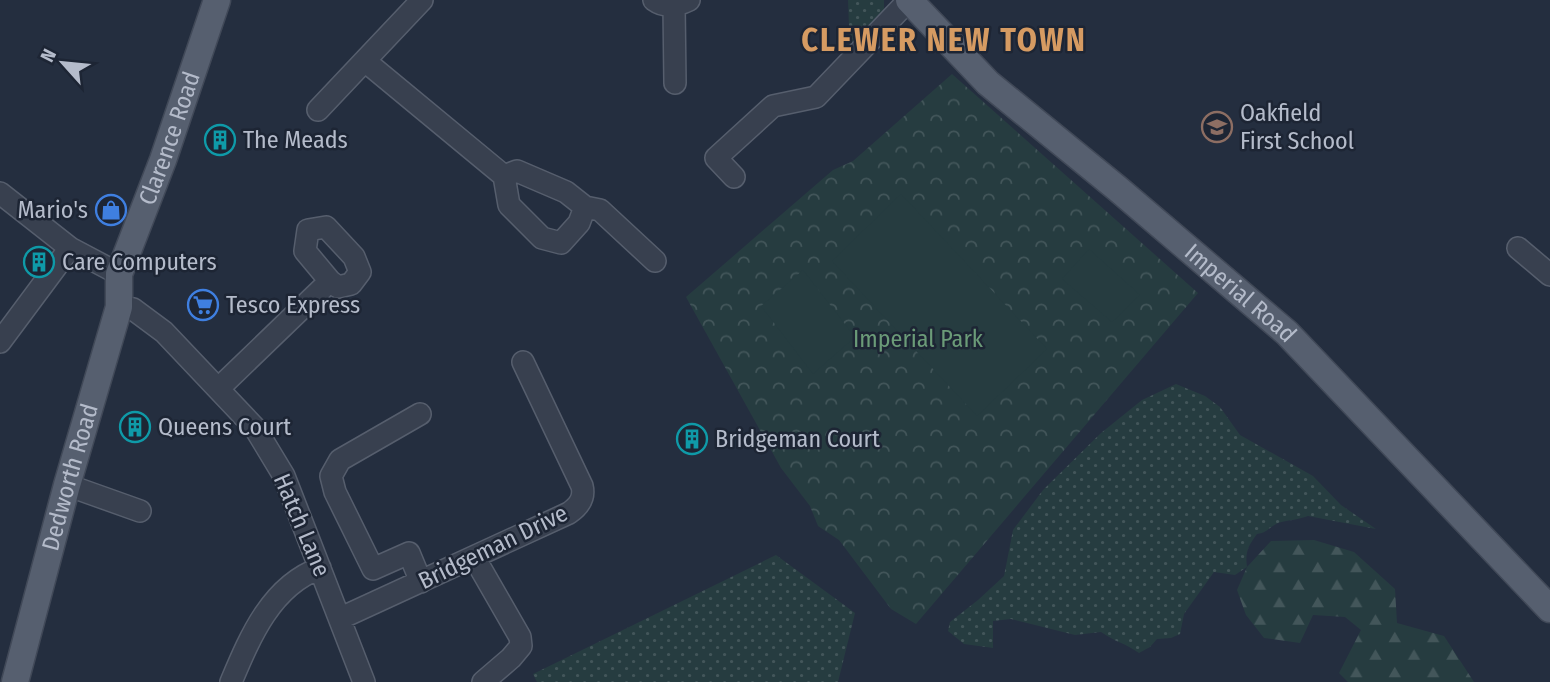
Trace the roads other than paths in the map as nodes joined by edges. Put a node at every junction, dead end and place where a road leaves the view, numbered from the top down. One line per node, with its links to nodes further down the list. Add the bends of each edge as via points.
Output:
1 (217, 0): 16 (main road, Clarence Road)
2 (422, 0): 6 (street)
3 (653, 0): 5 (street, via 668,6)
4 (909, 0): 10 (street, via 827,88 816,97 772,106 716,158); 29 (main road, Imperial Road, via 988,83 1287,333)
5 (682, 3): 7 (street)
6 (365, 61): 8 (street); 9 (street)
7 (674, 83)
8 (318, 110)
9 (504, 176): 12 (street, via 517,171 566,192); 12 (street, via 509,205 542,238 561,243 579,223)
10 (734, 177)
11 (0, 192): 13 (street)
12 (585, 207): 15 (street, via 600,210)
13 (70, 248): 16 (street); 20 (street)
14 (1518, 248): 17 (street)
15 (655, 261)
16 (119, 274): 19 (main road, Dedworth Road)
17 (1550, 275)
18 (330, 281): 22 (street)
19 (119, 306): 22 (street, Hatch Lane, via 133,309 164,332); 24 (main road, Dedworth Road)
20 (0, 342)
21 (523, 362): 26 (street, Bridgeman Drive, via 584,495 569,513)
22 (219, 388): 27 (street, Hatch Lane, via 255,428 284,476)
23 (420, 414): 28 (street, via 340,460 331,476 373,569 409,553)
24 (67, 485): 25 (street); 31 (main road, Dedworth Road)
25 (140, 511)
26 (474, 557): 28 (street, Bridgeman Drive); 34 (street, via 521,646)
27 (320, 568): 30 (street, Hatch Lane); 32 (street, via 303,575 276,599 254,629)
28 (421, 582): 30 (street, Bridgeman Drive)
29 (1550, 609)
30 (341, 618): 33 (street, Hatch Lane)
31 (15, 682)
32 (231, 682)
33 (363, 682)
34 (483, 682)

